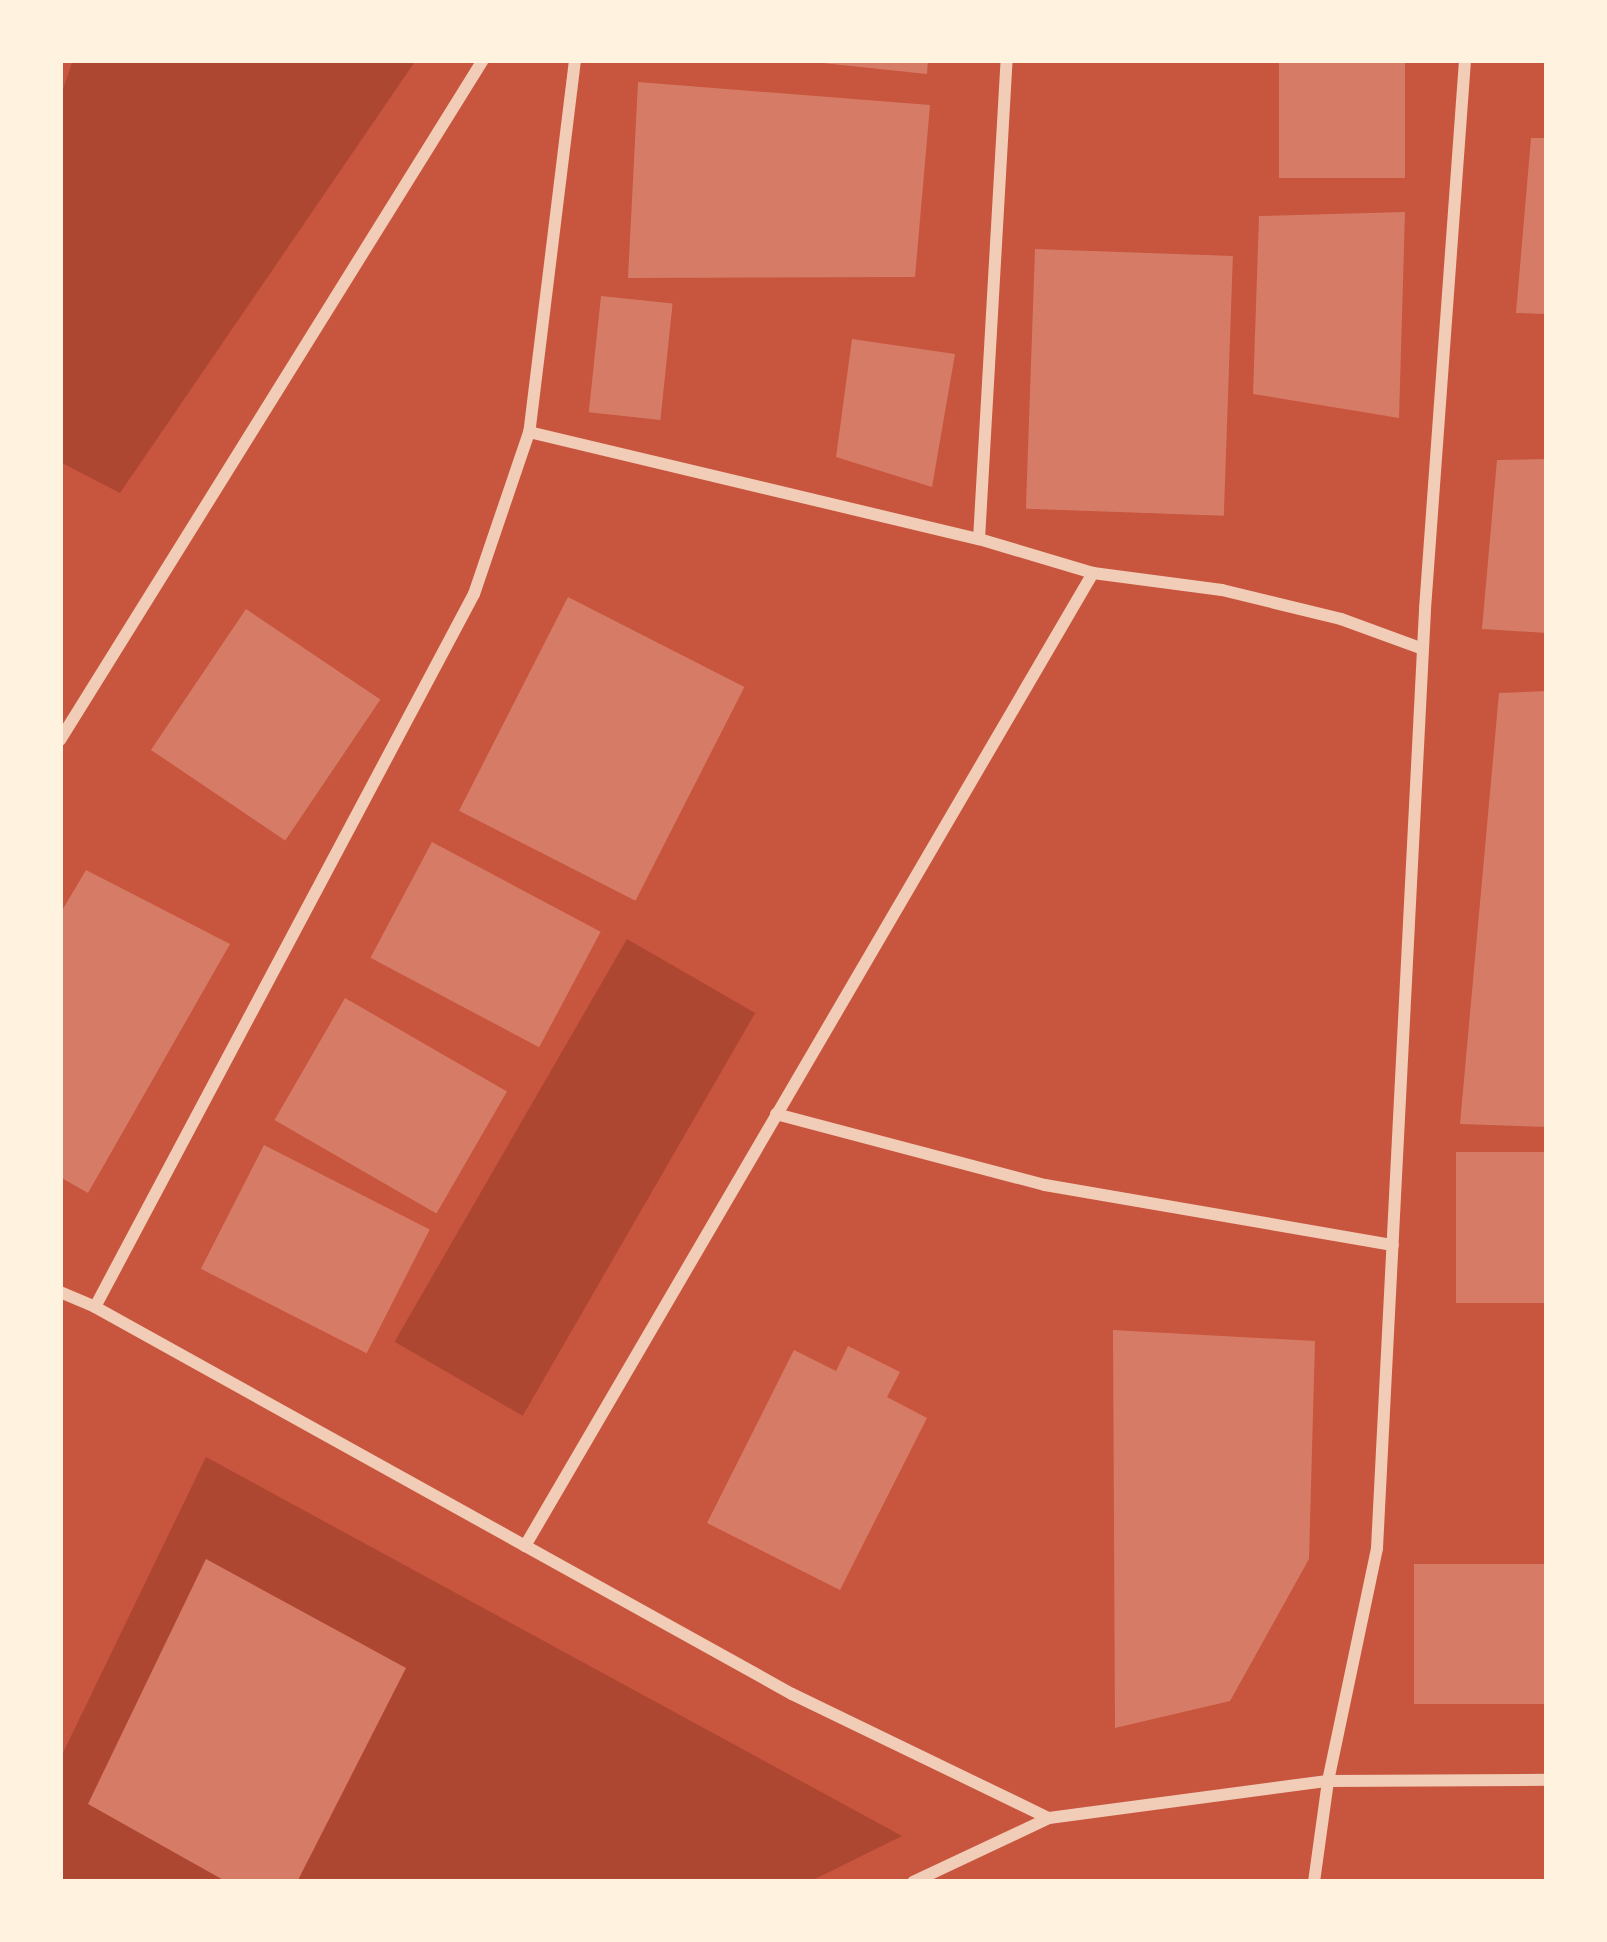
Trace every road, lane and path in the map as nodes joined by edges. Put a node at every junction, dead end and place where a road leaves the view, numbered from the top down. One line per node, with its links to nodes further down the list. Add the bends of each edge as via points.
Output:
1 (483, 60): 9 (street)
2 (575, 60): 5 (street)
3 (1007, 60): 6 (street)
4 (1466, 60): 8 (street)
5 (530, 432): 6 (street); 13 (street, via 474,594)
6 (980, 539): 7 (street)
7 (1093, 573): 8 (street, via 1222,590); 10 (street)
8 (1423, 649): 11 (street)
9 (60, 740)
10 (776, 1114): 11 (street, via 1045,1185); 14 (street)
11 (1393, 1246): 15 (street, via 1377,1548)
12 (60, 1292): 13 (street)
13 (95, 1306): 14 (street)
14 (525, 1546): 17 (street, via 792,1694)
15 (1328, 1780): 16 (street); 17 (street); 19 (street)
16 (1547, 1780)
17 (1049, 1818): 18 (street)
18 (913, 1882)
19 (1314, 1882)

